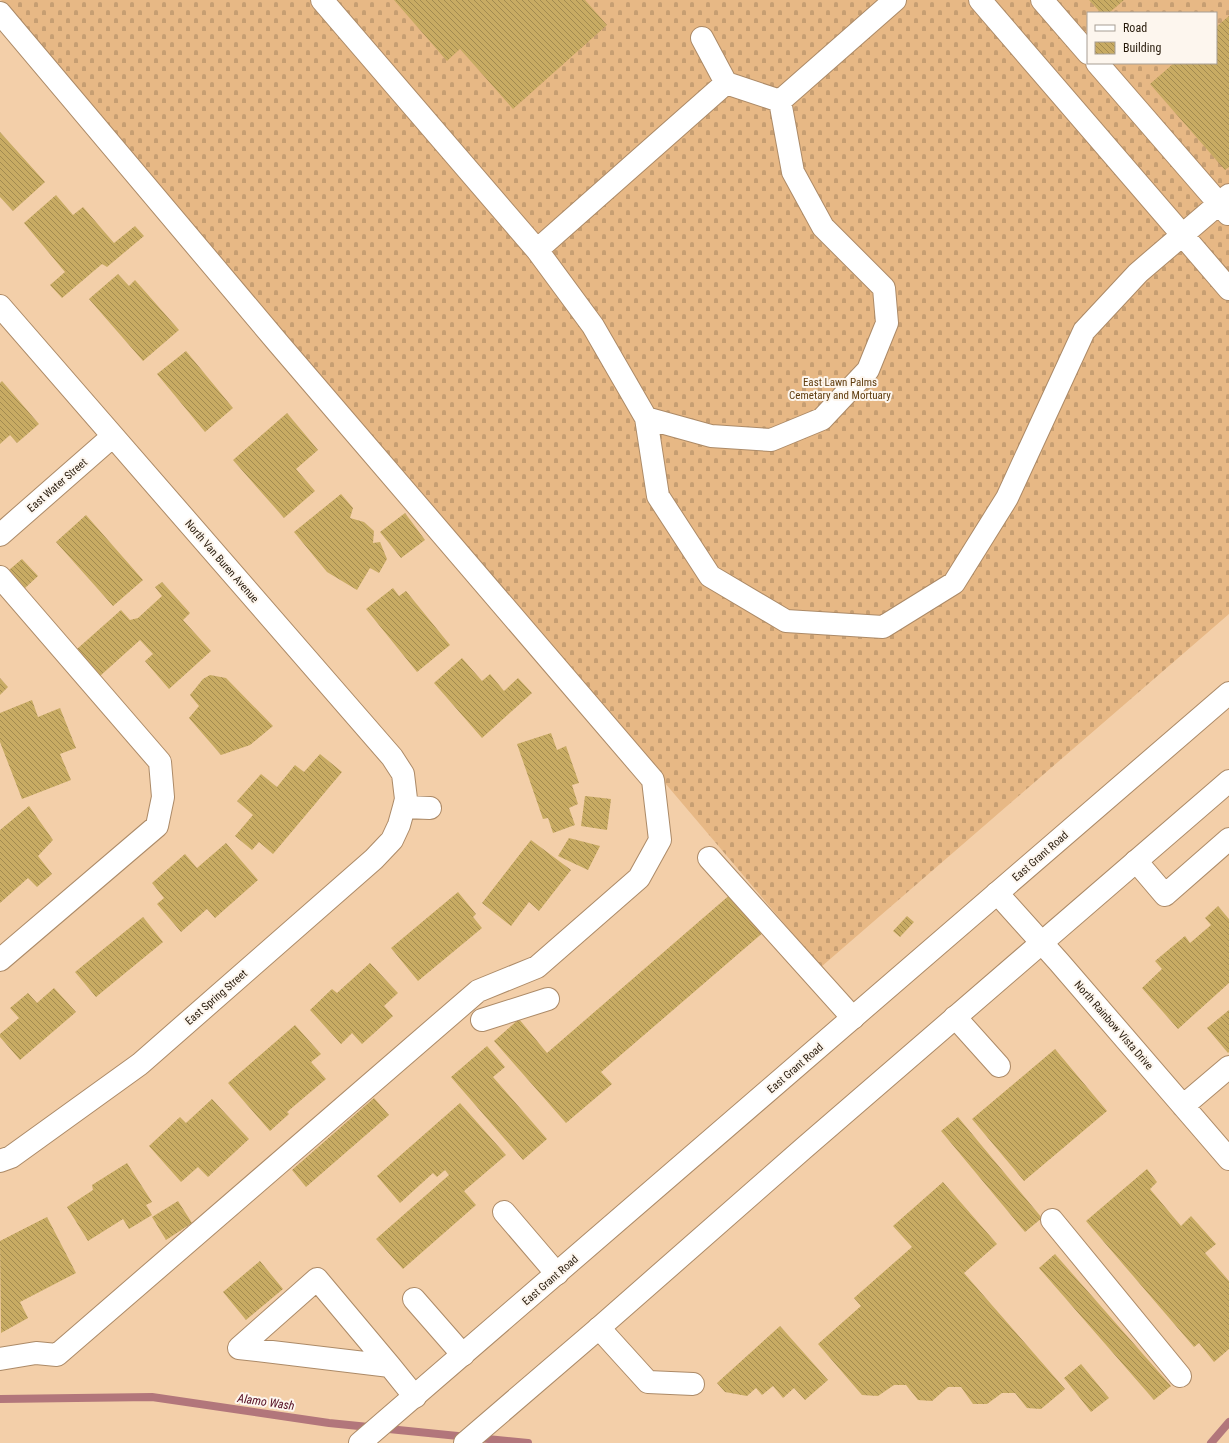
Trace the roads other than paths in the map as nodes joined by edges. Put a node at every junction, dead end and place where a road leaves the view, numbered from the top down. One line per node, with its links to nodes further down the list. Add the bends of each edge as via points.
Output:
1 (322, 0): 13 (main road)
2 (895, 0): 10 (main road)
3 (980, 0): 12 (main road)
4 (1042, 0): 7 (main road)
5 (0, 13): 45 (main road, via 284,350 653,780 660,840 639,878 537,967 478,991 57,1355 36,1353)
6 (702, 38): 9 (main road)
7 (1087, 52)
8 (1098, 64): 11 (main road)
9 (726, 83): 10 (main road); 13 (main road)
10 (780, 101): 16 (main road, via 793,172 823,227 884,288 887,323 868,370 822,419 771,440 711,436)
11 (1226, 205): 12 (main road)
12 (1182, 234): 14 (main road); 16 (main road, via 1138,273 1084,331 1007,498 954,583 883,627 786,621 710,576 658,496)
13 (537, 250): 16 (main road, via 593,326)
14 (1229, 289)
15 (3, 316): 17 (main road, North Van Buren Avenue)
16 (646, 418)
17 (113, 436): 18 (main road, East Water Street); 22 (main road, North Van Buren Avenue, via 392,757 403,774 406,799)
18 (0, 535)
19 (0, 577): 29 (main road, via 160,762 163,797 157,826)
20 (1229, 693): 27 (main road, East Grant Road)
21 (1229, 781): 26 (main road)
22 (404, 807): 23 (main road); 38 (main road, East Spring Street, via 392,840 374,859 140,1064 12,1157)
23 (430, 808)
24 (1229, 839): 26 (main road, via 1165,895)
25 (709, 858): 32 (main road)
26 (1136, 861): 28 (main road)
27 (997, 893): 28 (main road, North Rainbow Vista Drive); 32 (main road, East Grant Road)
28 (1041, 942): 31 (main road); 36 (main road, North Rainbow Vista Drive)
29 (0, 960)
30 (548, 999): 33 (main road)
31 (955, 1017): 34 (main road); 43 (main road)
32 (853, 1018): 41 (main road, East Grant Road)
33 (482, 1020)
34 (998, 1066)
35 (1229, 1067): 36 (main road)
36 (1183, 1106): 37 (main road, North Rainbow Vista Drive)
37 (1229, 1159)
38 (0, 1161)
39 (504, 1212): 41 (main road)
40 (1052, 1220): 47 (main road)
41 (557, 1274): 44 (main road, East Grant Road)
42 (414, 1298): 44 (main road)
43 (599, 1328): 48 (main road, via 648,1382); 51 (main road)
44 (463, 1355): 49 (main road, East Grant Road)
45 (0, 1359)
46 (390, 1366): 46 (main road, via 317,1279 239,1348 269,1351); 49 (main road)
47 (1180, 1376)
48 (693, 1384)
49 (415, 1396): 50 (main road, East Grant Road)
50 (363, 1440)
51 (465, 1443)

